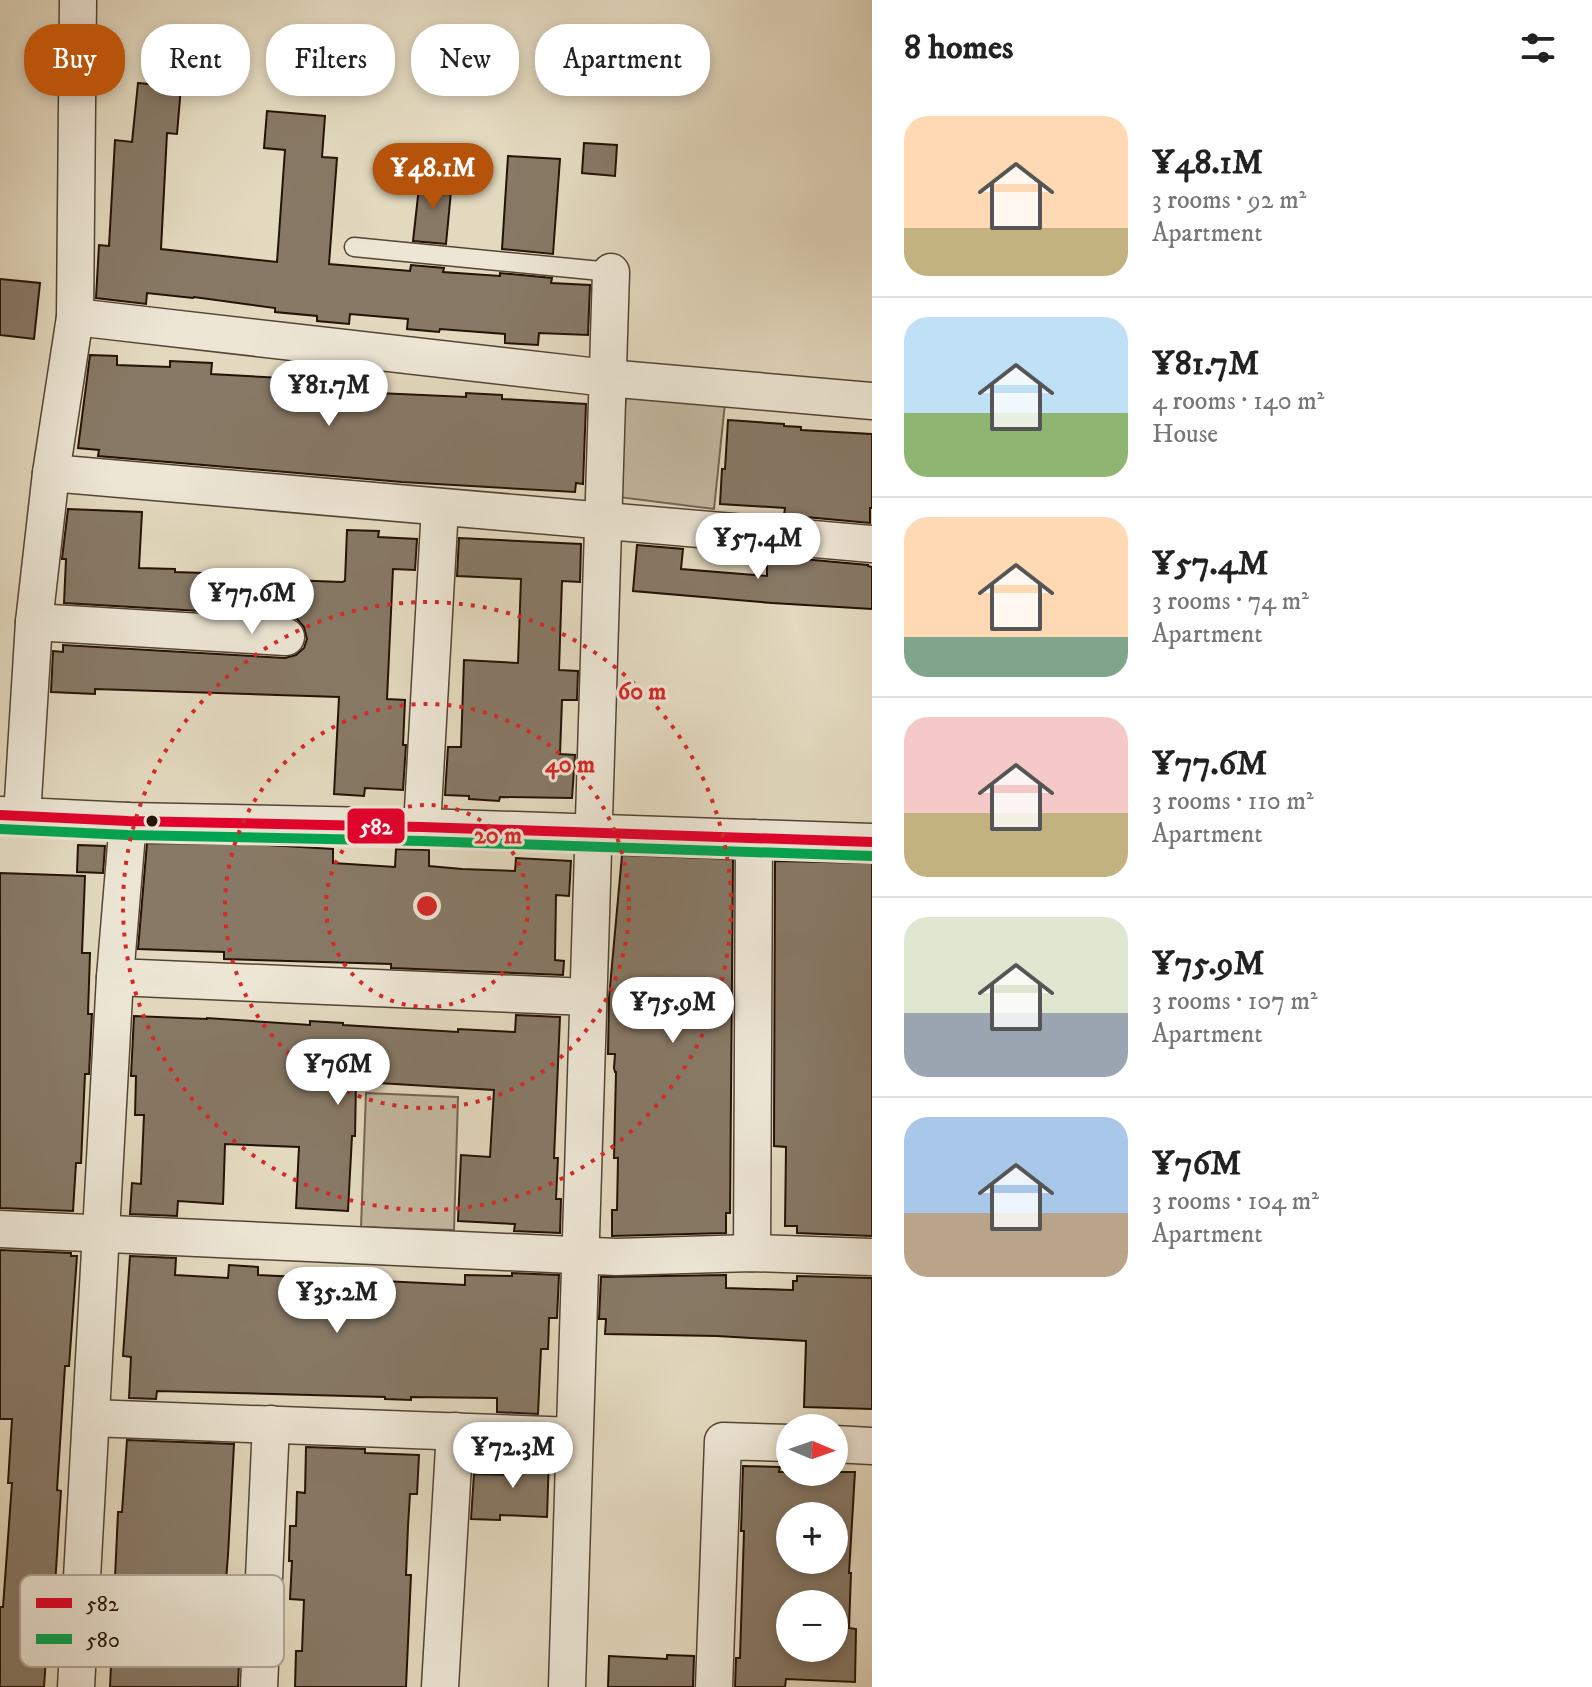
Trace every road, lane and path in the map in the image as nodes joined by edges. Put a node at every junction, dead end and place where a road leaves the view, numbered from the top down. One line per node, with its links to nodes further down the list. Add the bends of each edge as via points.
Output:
1 (78, 0): 3 (street)
2 (99, 0): 4 (street)
3 (78, 24)
4 (99, 24)
5 (78, 96): 8 (street)
6 (354, 247): 7 (lane)
7 (611, 272): 9 (street)
8 (75, 317): 9 (street); 11 (street)
9 (607, 378): 10 (street); 13 (street)
10 (872, 401)
11 (51, 473): 12 (street); 15 (street)
12 (440, 507): 13 (street); 19 (street)
13 (602, 521): 14 (street); 20 (street)
14 (872, 544)
15 (34, 622): 16 (street); 17 (street)
16 (286, 637)
17 (11, 815): 18 (street)
18 (128, 821): 19 (street); 23 (street)
19 (422, 827): 20 (street)
20 (593, 834): 21 (street); 24 (street)
21 (754, 838): 22 (street); 27 (street)
22 (872, 842)
23 (115, 977): 24 (street); 26 (street)
24 (588, 997): 28 (street)
25 (0, 1229): 26 (street)
26 (101, 1233): 28 (street); 30 (street)
27 (752, 1253): 28 (street); 29 (street)
28 (580, 1256): 33 (street)
29 (872, 1257)
30 (91, 1418): 31 (street); 37 (street)
31 (271, 1424): 32 (street); 38 (street)
32 (455, 1431): 33 (street); 43 (street)
33 (574, 1436): 44 (street)
34 (776, 1443): 45 (street, via 723,1441)
35 (848, 1445): 36 (street)
36 (872, 1446)
37 (82, 1575)
38 (264, 1575)
39 (77, 1667): 41 (street)
40 (260, 1667): 42 (street)
41 (76, 1687)
42 (259, 1687)
43 (440, 1687)
44 (567, 1687)
45 (714, 1687)

